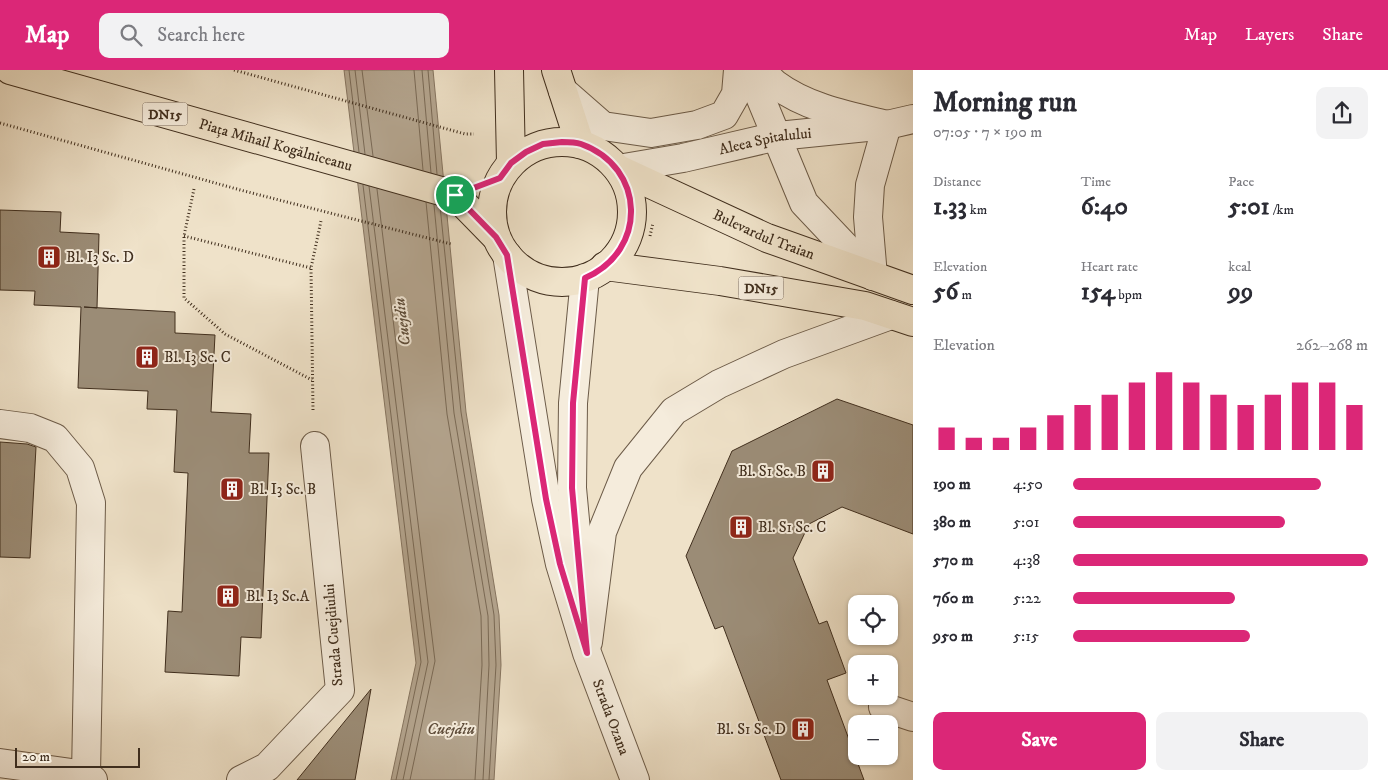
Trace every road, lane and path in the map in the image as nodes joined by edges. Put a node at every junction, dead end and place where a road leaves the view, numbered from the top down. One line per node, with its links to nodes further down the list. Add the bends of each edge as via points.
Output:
1 (10, 70): 15 (main road, Piața Mihail Kogălniceanu / DN15)
2 (509, 70): 13 (main road)
3 (738, 70): 6 (street, via 736,94 724,115 697,125 651,133 603,126)
4 (749, 70): 10 (street)
5 (762, 70): 9 (street, via 775,84 806,101)
6 (559, 80): 11 (main road)
7 (913, 118): 9 (street, Aleea Spitalului)
8 (0, 123): 18 (path)
9 (887, 125): 10 (street, Aleea Spitalului); 22 (street, via 870,185 868,217)
10 (778, 136): 12 (street, Aleea Spitalului); 22 (street, via 804,203)
11 (580, 144): 12 (main road, via 608,159); 13 (main road, via 543,144 526,152)
12 (618, 169): 21 (main road, via 630,193 632,221 623,246); 22 (main road, Bulevardul Traian, via 767,238)
13 (506, 170): 15 (main road); 19 (main road, via 493,197 492,217)
14 (194, 189): 17 (path)
15 (455, 195): 19 (main road, DN15)
16 (321, 221): 20 (path)
17 (184, 236): 20 (path); 25 (path, via 184,298 225,334)
18 (427, 238)
19 (502, 246): 21 (main road, DN15, via 519,267 551,281 568,282); 28 (street, Strada Ozana, via 546,499 560,564)
20 (311, 268): 25 (path)
21 (595, 272): 24 (main road, DN15, via 720,281 864,306); 28 (street, Strada Ozana, via 573,403 572,488)
22 (873, 276): 23 (main road, Bulevardul Traian)
23 (913, 290)
24 (902, 319): 28 (street, via 784,354 674,410 628,468 602,532)
25 (312, 380): 27 (path)
26 (0, 424): 32 (street, via 30,428 55,438 80,468 91,503)
27 (315, 446): 33 (street, Strada Cuejdiului, via 340,690 267,767)
28 (587, 653): 34 (street, Strada Ozana)
29 (883, 707): 30 (street)
30 (913, 717)
31 (0, 763): 32 (street)
32 (90, 778)
33 (242, 780)
34 (635, 780)

